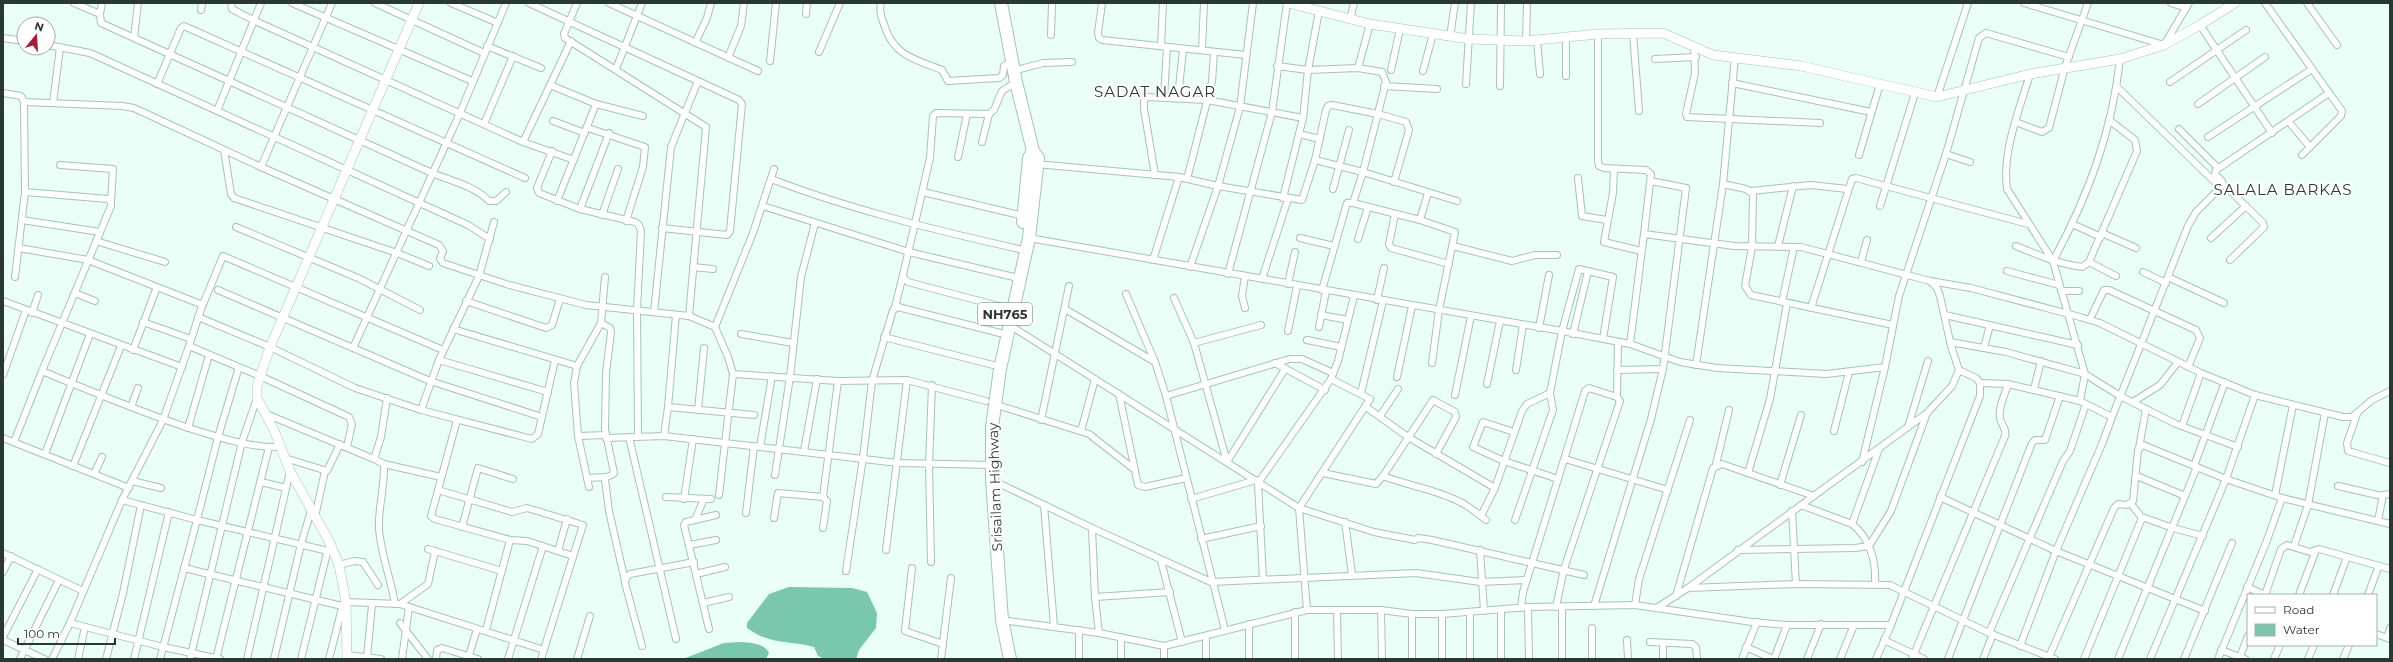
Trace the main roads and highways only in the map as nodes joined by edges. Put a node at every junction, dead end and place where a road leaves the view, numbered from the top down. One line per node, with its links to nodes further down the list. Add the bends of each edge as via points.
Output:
1 (1001, 3): 2 (highway, Srisailam Highway / NH765, via 1033,151)
2 (1033, 163): 3 (highway, Srisailam Highway / NH765, via 1020,250 1006,308); 3 (highway, Srisailam Highway / NH765, via 1029,238)
3 (1006, 323): 4 (highway, Srisailam Highway / NH765); 4 (highway, Srisailam Highway / NH765, via 1000,333 993,366)
4 (990, 403): 5 (highway, Srisailam Highway / NH765)
5 (988, 465): 6 (highway, Srisailam Highway / NH765); 6 (highway, Srisailam Highway / NH765, via 992,480)
6 (999, 620): 7 (highway, Srisailam Highway / NH765); 8 (highway, Srisailam Highway / NH765)
7 (1002, 659)
8 (1010, 659)

